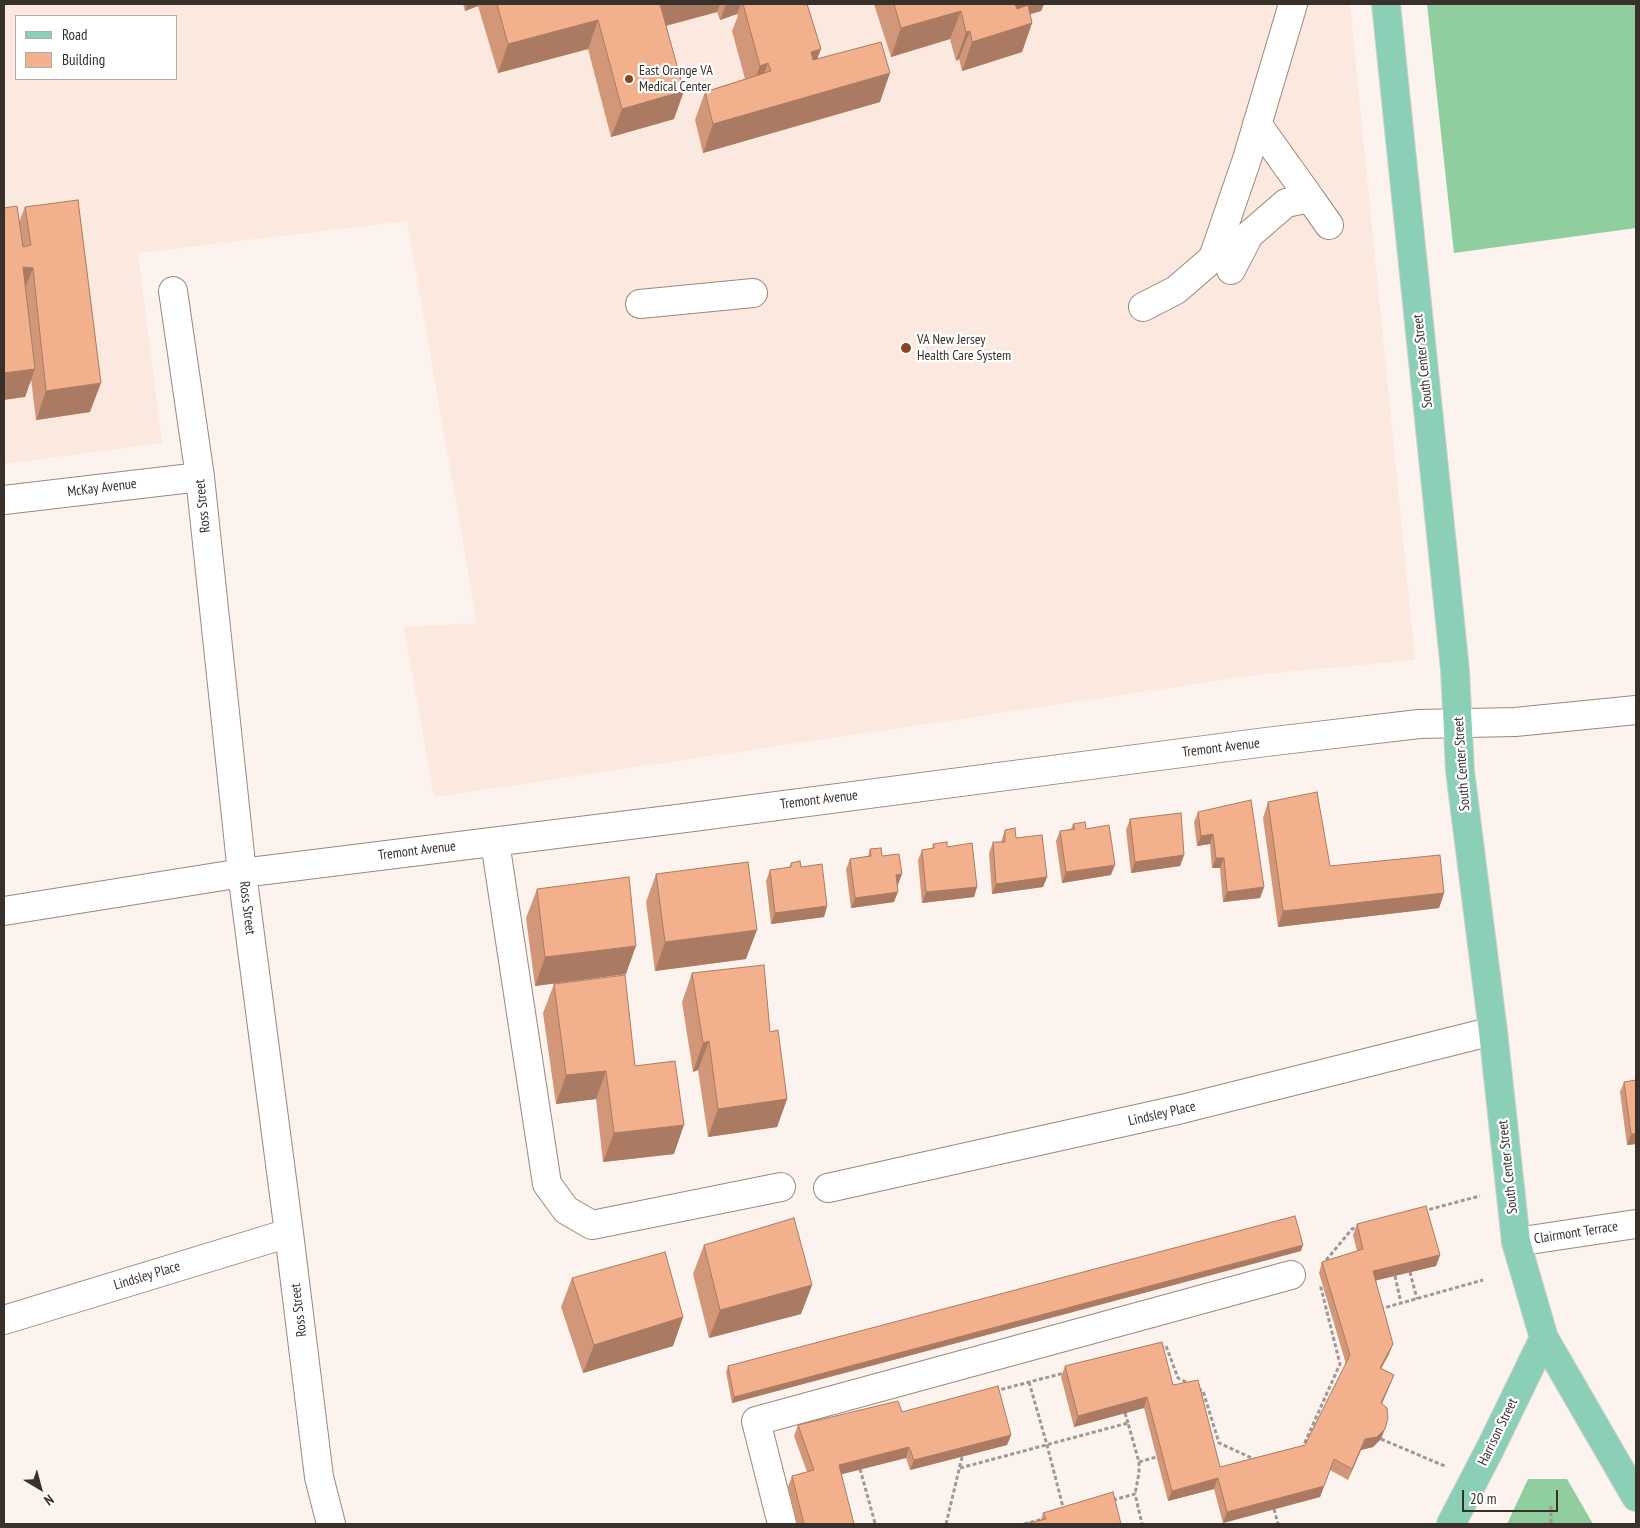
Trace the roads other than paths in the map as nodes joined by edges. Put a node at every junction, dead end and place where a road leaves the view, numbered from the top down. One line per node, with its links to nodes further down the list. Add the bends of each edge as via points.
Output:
1 (1293, 4): 3 (street)
2 (1386, 4): 14 (main road, South Center Street)
3 (1257, 124): 4 (street); 10 (street, via 1213,258 1176,290)
4 (1310, 198): 5 (street); 6 (street, via 1286,203 1248,235)
5 (1329, 224)
6 (1231, 270)
7 (173, 291): 11 (street, Ross Street)
8 (753, 293): 9 (street)
9 (640, 304)
10 (1142, 307)
11 (200, 477): 12 (street, McKay Avenue); 16 (street, Ross Street)
12 (4, 500)
13 (1636, 710): 14 (street, Tremont Avenue, via 1515,722)
14 (1458, 722): 15 (street, Tremont Avenue, via 1266,742); 18 (main road, South Center Street, via 1460,771)
15 (495, 842): 16 (street, Tremont Avenue); 19 (street, via 548,1184 566,1210 592,1225)
16 (242, 873): 17 (street, Tremont Avenue); 22 (street, Ross Street)
17 (4, 911)
18 (1494, 1031): 20 (street, Lindsley Place, via 1182,1109); 23 (main road, South Center Street)
19 (781, 1187)
20 (828, 1188)
21 (1636, 1224): 23 (street, Clairmont Terrace)
22 (289, 1233): 25 (street, Lindsley Place); 28 (street, Ross Street, via 319,1477)
23 (1516, 1242): 26 (main road, South Center Street)
24 (1304, 1273): 29 (street, via 756,1421)
25 (4, 1320)
26 (1544, 1338): 27 (main road, South Center Street); 30 (main road, Harrison Street)
27 (1636, 1496)
28 (331, 1524)
29 (782, 1524)
30 (1450, 1524)

